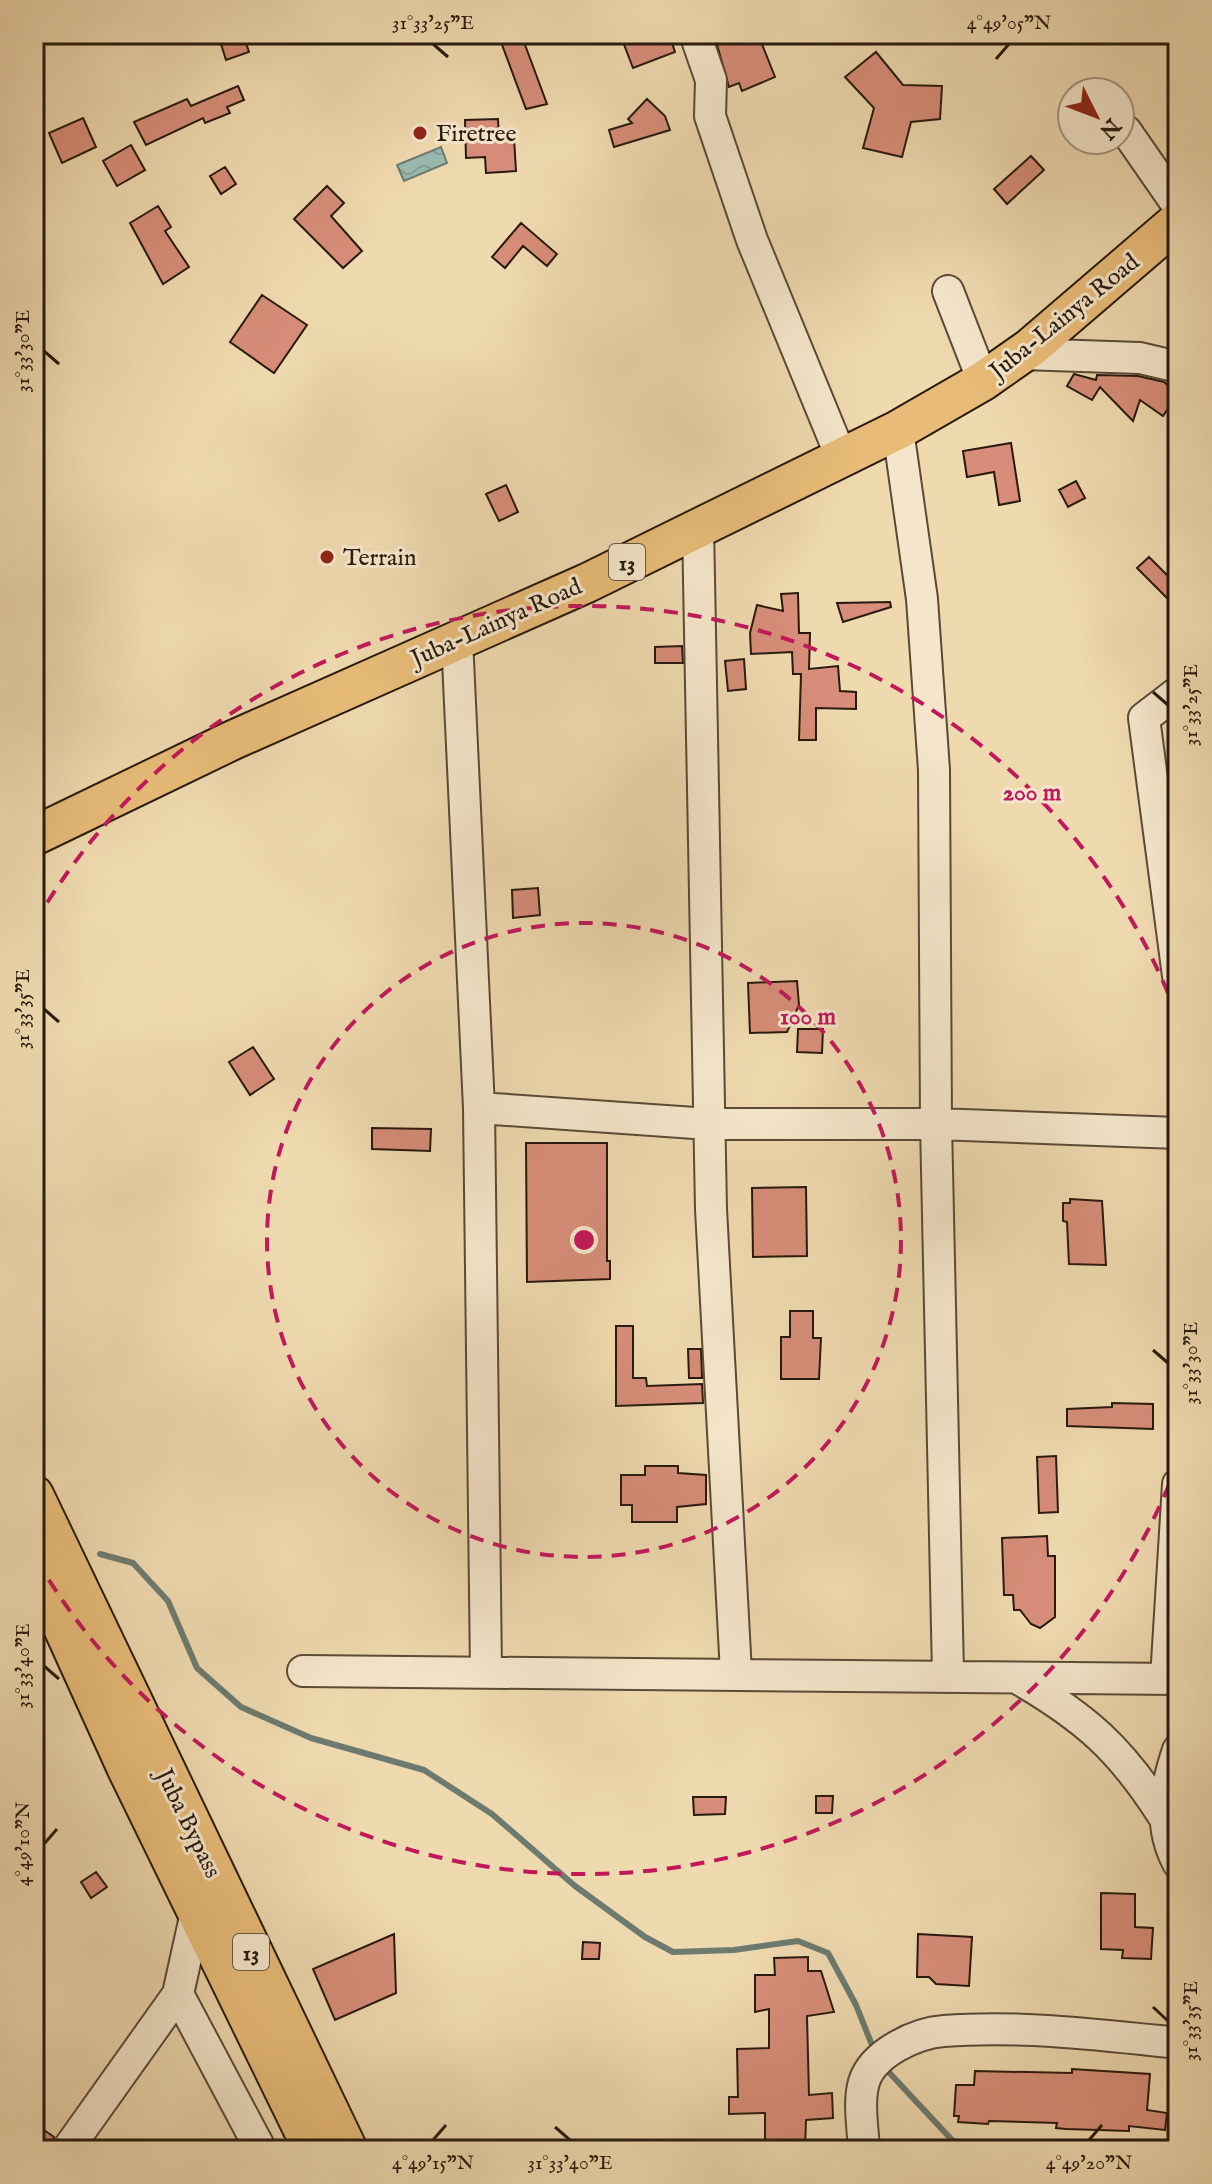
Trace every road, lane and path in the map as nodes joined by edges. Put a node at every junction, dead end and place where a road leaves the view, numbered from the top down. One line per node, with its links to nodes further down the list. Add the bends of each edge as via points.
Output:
1 (695, 34): 10 (street, via 711,80 710,116 752,240)
2 (1136, 145): 3 (street)
3 (1178, 206)
4 (1178, 221): 6 (main road, Juba-Lainya Road / 13)
5 (948, 291): 8 (street)
6 (1022, 354): 7 (street, via 1140,358); 8 (main road, Juba-Lainya Road / 13)
7 (1178, 367)
8 (983, 381): 9 (main road, Juba-Lainya Road / 13)
9 (898, 430): 10 (main road, Juba-Lainya Road / 13); 18 (street, via 922,599 934,770)
10 (842, 459): 11 (main road, Juba-Lainya Road / 13)
11 (698, 526): 12 (main road, Juba-Lainya Road / 13, via 587,583); 17 (street)
12 (457, 639): 14 (main road, Juba-Lainya Road / 13); 16 (street)
13 (1178, 692): 15 (street, via 1144,718)
14 (34, 836)
15 (1178, 976)
16 (479, 1108): 17 (street); 24 (street)
17 (709, 1124): 18 (street); 25 (street)
18 (936, 1124): 19 (street); 26 (street)
19 (1178, 1133)
20 (1178, 1484): 28 (street)
21 (34, 1495): 38 (main road, Juba Bypass / 13)
22 (34, 1564): 32 (main road, Juba Bypass)
23 (303, 1671): 24 (street)
24 (486, 1672): 25 (street)
25 (736, 1673): 26 (street)
26 (948, 1674): 27 (street)
27 (1013, 1676): 28 (street); 30 (street, via 1073,1711 1102,1736 1138,1775)
28 (1172, 1679)
29 (1178, 1750): 30 (street, via 1167,1781)
30 (1164, 1817): 31 (street)
31 (1178, 1863)
32 (197, 1908): 33 (street); 37 (main road, Juba Bypass)
33 (178, 1994): 35 (street); 36 (street)
34 (1178, 2043): 39 (street, via 941,2031 896,2046 864,2082)
35 (67, 2150)
36 (261, 2150)
37 (313, 2150)
38 (348, 2150)
39 (864, 2150)

